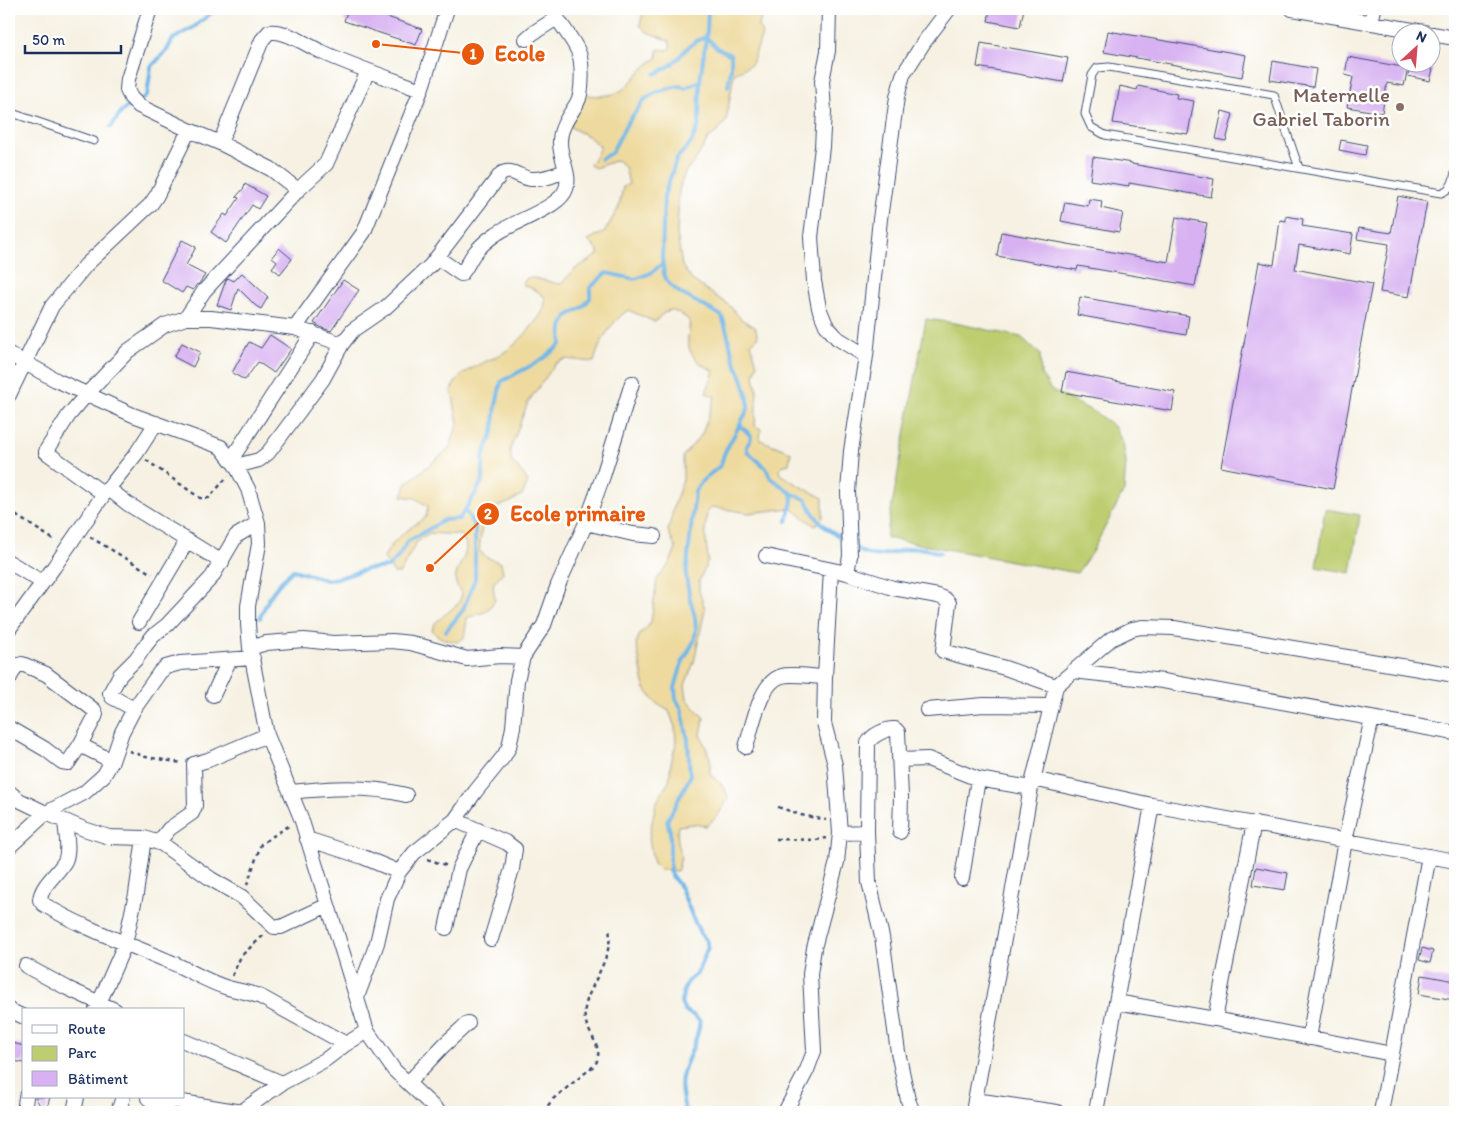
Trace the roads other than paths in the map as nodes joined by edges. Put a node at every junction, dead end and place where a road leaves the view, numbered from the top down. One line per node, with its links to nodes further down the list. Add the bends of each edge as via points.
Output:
1 (150, 9): 16 (street, via 127,90 139,106)
2 (447, 9): 14 (street)
3 (829, 9): 29 (street, via 828,51 822,81 822,147 811,238 814,281 826,325 837,338)
4 (949, 9): 29 (street, via 904,75 897,97)
5 (1292, 9): 8 (street)
6 (1374, 9): 8 (street)
7 (557, 14): 12 (street); 20 (street, via 581,61 580,98 563,127 560,142)
8 (1372, 23): 9 (street)
9 (1392, 26)
10 (1442, 36): 11 (street)
11 (1455, 38)
12 (526, 39)
13 (368, 71): 14 (street); 18 (street, via 277,31 269,32 262,40); 22 (street, via 326,164)
14 (421, 90): 25 (street, via 364,232)
15 (9, 112): 17 (lane)
16 (189, 130): 18 (street); 30 (street, via 154,200 86,265 52,306)
17 (94, 141)
18 (220, 143): 22 (street, via 271,169)
19 (1299, 168): 19 (lane, via 1105,135 1091,127 1085,114 1092,75 1097,68 1110,66 1274,95); 21 (lane, via 1441,192 1448,190)
20 (566, 171): 23 (street, via 529,179 505,171); 23 (street, via 568,183 558,201 495,234 474,254 462,274)
21 (1455, 172)
22 (298, 190): 24 (street, via 204,291)
23 (438, 258): 27 (street, via 385,308 353,330)
24 (186, 318): 25 (street); 32 (street, via 165,325 128,351)
25 (295, 328): 26 (street)
26 (313, 333): 27 (street); 35 (street)
27 (342, 344): 35 (street, via 323,379 268,453 260,460)
28 (9, 354): 30 (street)
29 (866, 356): 45 (street, via 850,467 850,556)
30 (24, 363): 32 (street); 33 (street)
31 (632, 383): 38 (street)
32 (87, 394): 34 (street); 36 (street, via 69,415 46,452)
33 (9, 395)
34 (156, 423): 35 (street, via 221,447); 36 (street)
35 (234, 463): 37 (street, via 248,489)
36 (107, 492): 40 (street); 46 (street)
37 (258, 523): 43 (street, via 236,536); 49 (street, via 259,544 248,606)
38 (586, 523): 39 (street); 50 (street, via 544,625)
39 (654, 536)
40 (187, 541): 43 (street); 48 (street)
41 (766, 556): 44 (street)
42 (9, 562): 46 (street)
43 (222, 562): 59 (street, via 212,577 144,646 111,688 112,697)
44 (831, 570): 45 (street); 55 (street)
45 (847, 573): 56 (street, via 945,599 949,604 943,651)
46 (42, 582): 47 (street)
47 (11, 622)
48 (139, 622)
49 (252, 653): 50 (street, via 266,643 392,641 467,659); 51 (street); 64 (street)
50 (523, 657): 76 (street, via 509,747)
51 (229, 661): 57 (street); 59 (street, via 180,663 166,668)
52 (1073, 670): 54 (street, via 1111,639 1142,627 1174,628); 56 (street); 61 (street, via 1163,681)
53 (10, 674): 65 (street, via 20,663 46,674 94,710 96,714)
54 (1455, 675)
55 (825, 677): 66 (street, via 782,676 771,681 758,707); 79 (street, via 824,723 835,765)
56 (1056, 686): 58 (street)
57 (213, 695)
58 (1050, 706): 60 (street, via 984,705); 70 (street)
59 (134, 709): 68 (street)
60 (927, 710)
61 (1372, 718): 63 (street); 85 (street)
62 (9, 728): 65 (street, via 64,763 68,763)
63 (1455, 733)
64 (267, 735): 72 (street); 86 (street, via 194,764 195,806)
65 (80, 746): 68 (street)
66 (746, 747)
67 (899, 760): 69 (street, via 928,759); 81 (street, via 898,732 895,729 870,739); 82 (street)
68 (112, 761): 75 (street, via 104,775 84,793)
69 (978, 779): 70 (street); 91 (street)
70 (1032, 784): 74 (street); 116 (street)
71 (9, 792): 75 (street)
72 (290, 792): 73 (street, via 354,787); 84 (street)
73 (406, 796)
74 (1152, 805): 78 (street); 98 (street)
75 (46, 813): 77 (street); 87 (street)
76 (455, 820): 80 (street); 90 (street, via 414,853)
77 (65, 822): 83 (street, via 109,837); 95 (street, via 65,860 43,890 40,900 76,923)
78 (1254, 823): 85 (street); 102 (street)
79 (840, 827): 81 (street); 124 (street, via 837,862 810,974 814,1051)
80 (478, 830): 93 (street, via 459,869); 94 (street, via 515,848)
81 (867, 832): 117 (street, via 869,882 882,937)
82 (900, 832)
83 (144, 838): 86 (street); 95 (street)
84 (307, 839): 90 (street); 92 (street)
85 (1346, 841): 88 (street); 105 (street)
86 (159, 842): 92 (street, via 242,897 274,927 282,928)
87 (9, 847)
88 (1429, 856): 89 (street); 108 (street)
89 (1455, 862)
90 (399, 872): 97 (street, via 387,899 377,943)
91 (962, 878)
92 (328, 905): 97 (street)
93 (446, 928)
94 (491, 939)
95 (125, 944): 99 (street); 107 (street, via 227,987 261,997)
96 (26, 966): 99 (street)
97 (357, 997): 104 (street)
98 (1116, 1002): 102 (street); 126 (street)
99 (98, 1006)
100 (9, 1010): 101 (street)
101 (22, 1016)
102 (1215, 1018): 105 (street)
103 (468, 1023): 110 (street)
104 (367, 1031): 107 (street); 110 (street, via 394,1070)
105 (1309, 1038): 108 (street)
106 (185, 1041): 109 (street)
107 (346, 1044): 109 (street, via 325,1060)
108 (1392, 1054): 127 (street)
109 (282, 1083): 122 (street)
110 (408, 1083): 123 (street)
111 (26, 1098): 118 (street)
112 (77, 1098): 119 (street)
113 (123, 1098): 120 (street)
114 (149, 1098): 121 (street)
115 (159, 1098): 122 (street)
116 (974, 1106): 125 (street)
117 (907, 1108)
118 (24, 1112)
119 (74, 1112)
120 (118, 1112)
121 (168, 1112)
122 (241, 1112)
123 (439, 1112)
124 (785, 1112)
125 (1057, 1112)
126 (1096, 1112)
127 (1381, 1112)

